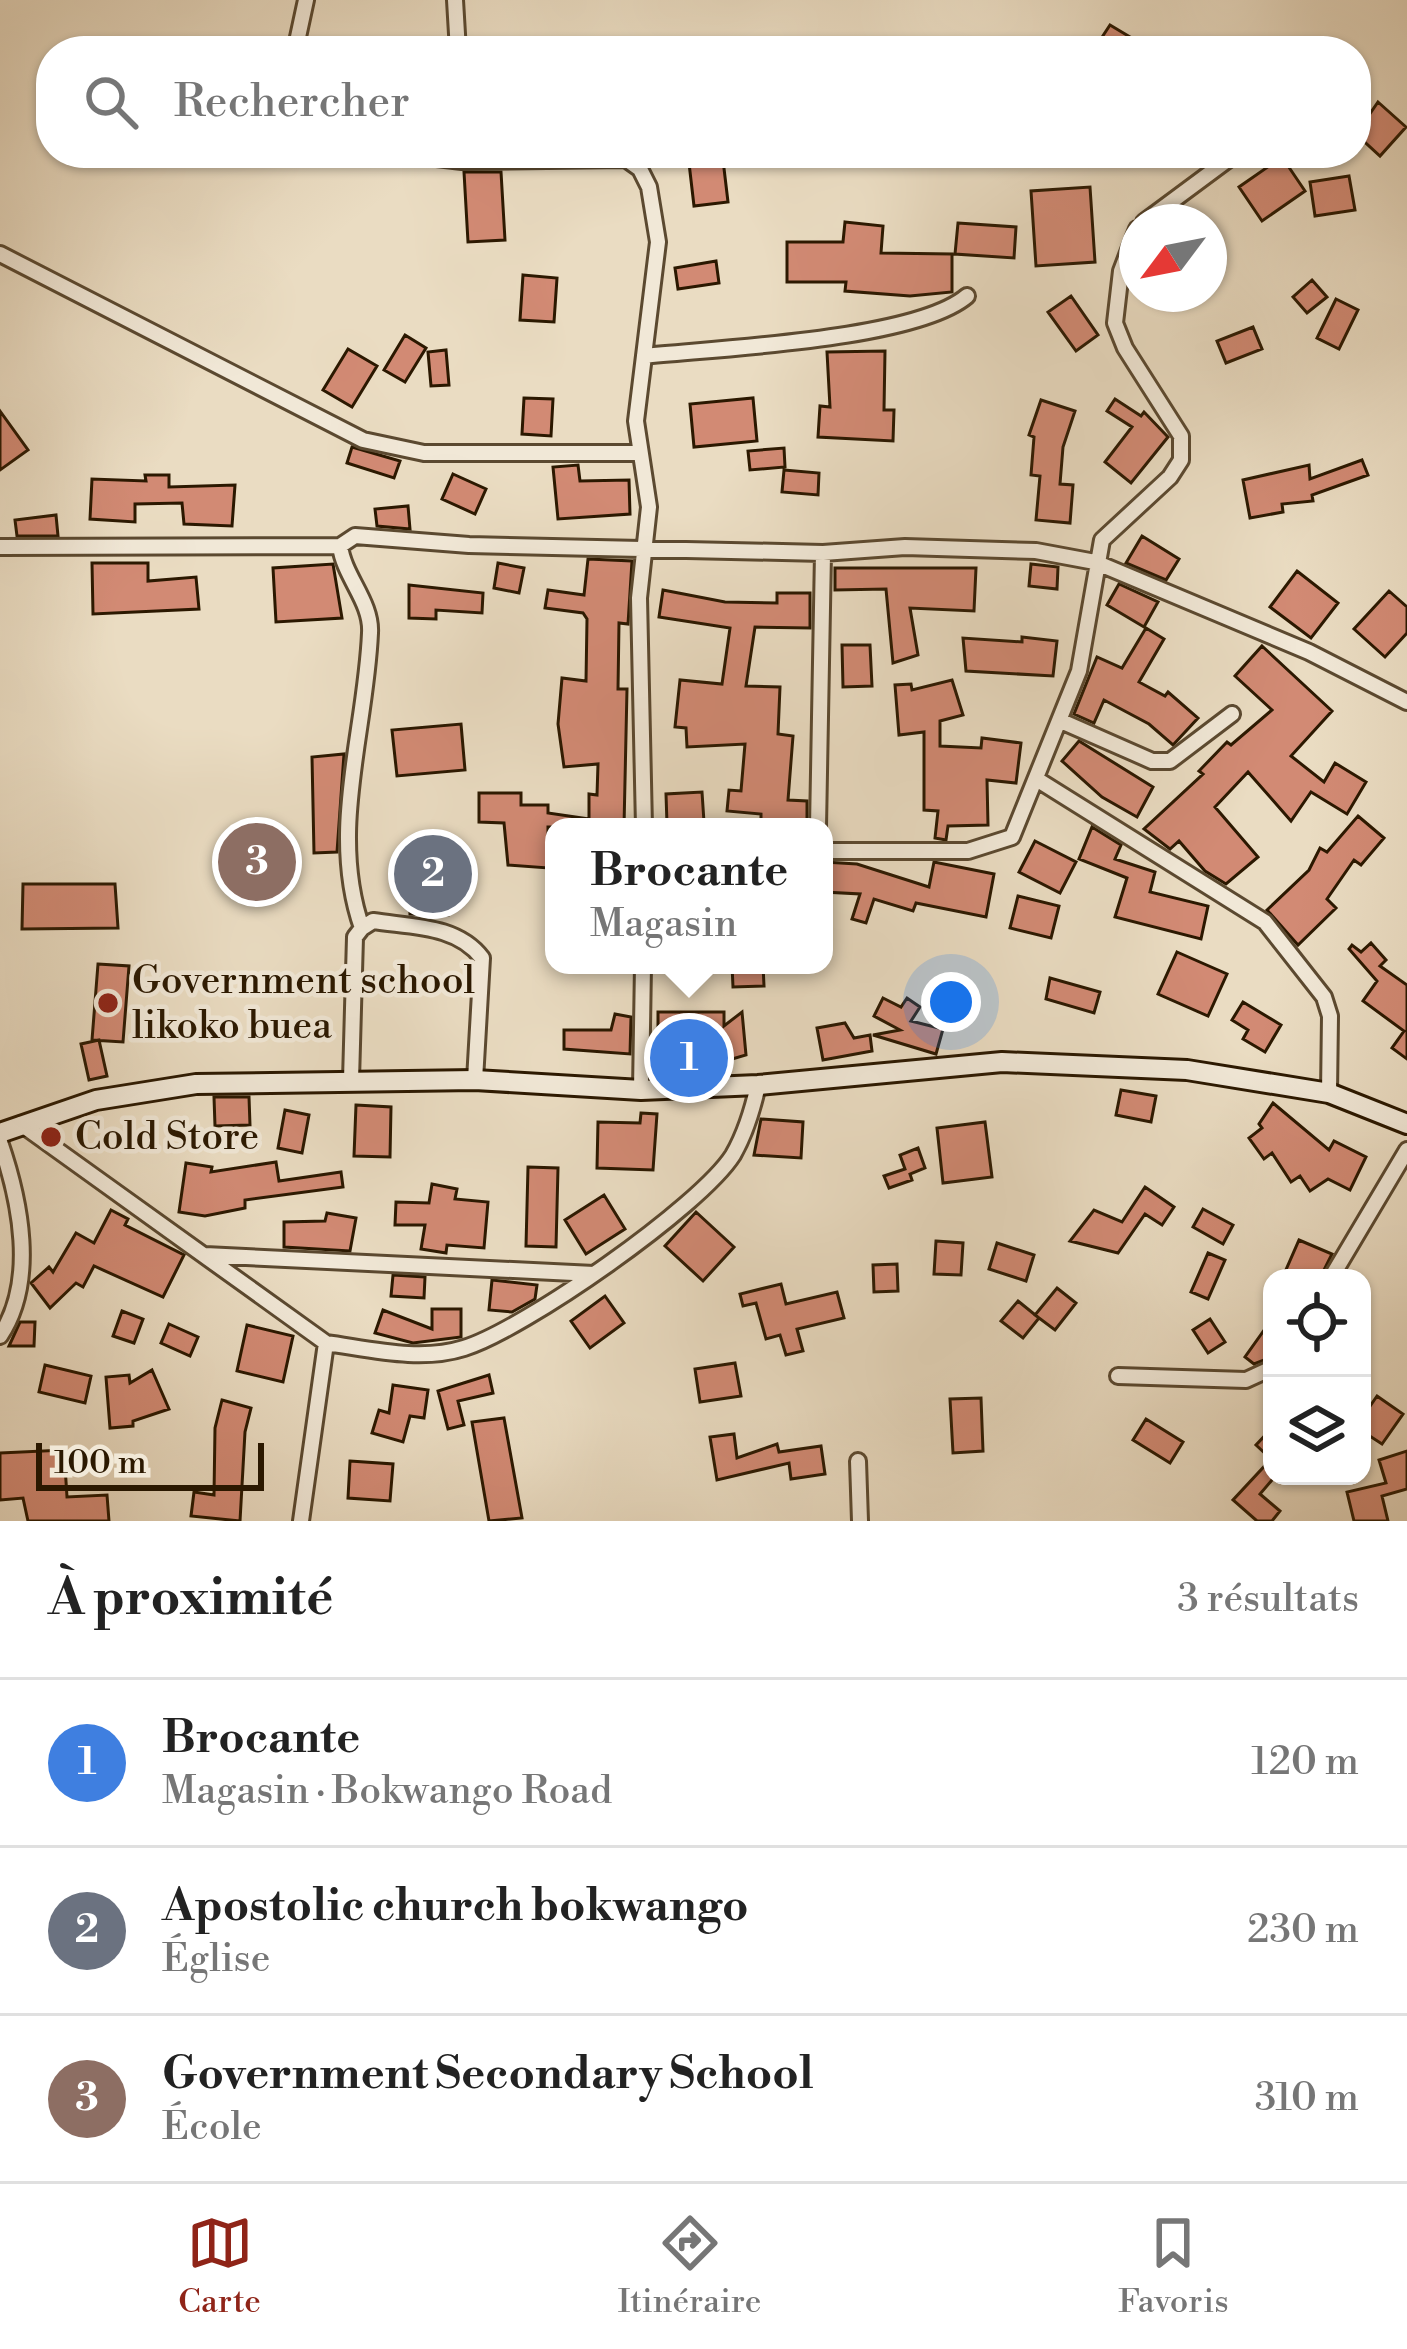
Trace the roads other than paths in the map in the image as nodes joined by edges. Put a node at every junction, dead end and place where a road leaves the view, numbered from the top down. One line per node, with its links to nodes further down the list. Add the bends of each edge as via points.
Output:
1 (306, 0): 3 (street)
2 (455, 0): 4 (street)
3 (298, 36)
4 (457, 36)
5 (639, 168): 11 (street, via 658,242)
6 (1217, 168): 7 (street)
7 (1168, 204)
8 (0, 254): 12 (street, via 363,440 424,453)
9 (1119, 288): 17 (street, via 1115,322 1181,436 1181,460 1102,540)
10 (967, 296): 11 (street, via 946,313 910,320)
11 (644, 356): 12 (street)
12 (637, 453): 14 (street, via 649,507)
13 (340, 546): 14 (street, via 355,536); 15 (street); 25 (street, via 344,572 370,620 348,833)
14 (646, 546): 16 (street); 22 (street, via 639,598)
15 (0, 547)
16 (823, 553): 17 (street, via 1014,550); 23 (street)
17 (1095, 562): 18 (street); 20 (street, via 1079,671)
18 (1407, 702)
19 (1232, 714): 20 (street, via 1170,761 1152,761)
20 (1061, 721): 21 (street)
21 (1038, 781): 24 (street, via 1012,836 993,847); 31 (street, via 1278,935 1324,997)
22 (644, 818)
23 (818, 818)
24 (833, 850)
25 (362, 928): 27 (street, via 355,937); 28 (street, via 374,921 456,934 482,958)
26 (643, 974): 30 (street)
27 (350, 1080): 28 (street); 32 (street, via 196,1084 96,1100)
28 (475, 1080): 30 (street)
29 (758, 1085): 30 (street); 31 (street, via 1002,1062 1187,1070); 39 (street, via 732,1156)
30 (641, 1090)
31 (1329, 1093): 33 (street)
32 (21, 1124): 34 (street); 37 (street)
33 (1407, 1124)
34 (0, 1133)
35 (0, 1142): 40 (street, via 18,1193 20,1252 16,1304)
36 (1407, 1150): 38 (street)
37 (205, 1256): 39 (street); 41 (street)
38 (1336, 1269)
39 (594, 1274): 41 (street, via 512,1328 461,1349 413,1355)
40 (0, 1336)
41 (326, 1343): 45 (street)
42 (1263, 1372): 43 (street, via 1246,1380)
43 (1118, 1376)
44 (858, 1461): 46 (street)
45 (301, 1521)
46 (860, 1521)

